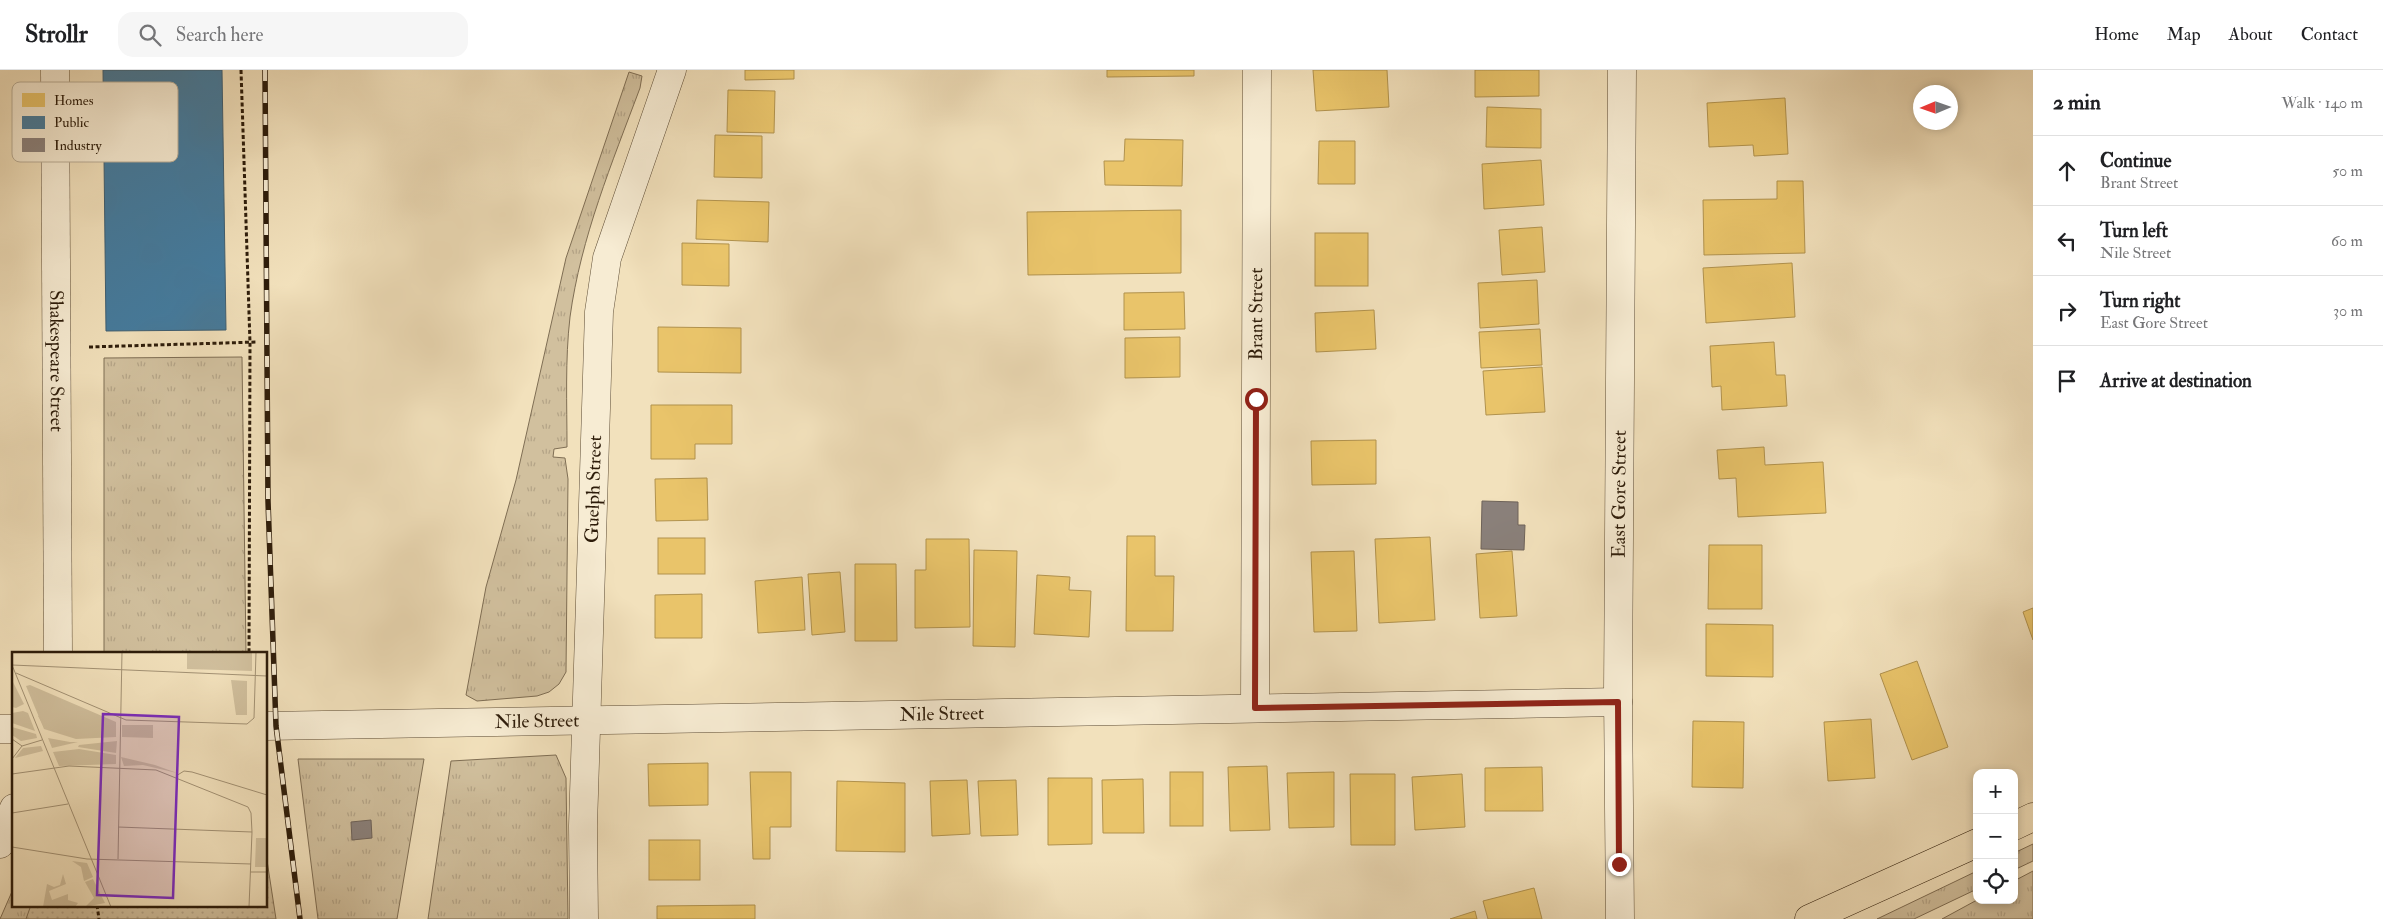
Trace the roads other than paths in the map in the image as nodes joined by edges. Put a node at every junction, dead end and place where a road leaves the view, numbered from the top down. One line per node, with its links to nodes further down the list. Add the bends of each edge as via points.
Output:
1 (1256, 70): 7 (street, Brant Street)
2 (1622, 70): 6 (street, East Gore Street)
3 (665, 76): 8 (street, Guelph Street, via 607,258 599,312)
4 (55, 162): 5 (street, Shakespeare Street)
5 (58, 652)
6 (1618, 702): 7 (street, Nile Street); 16 (street, East Gore Street)
7 (1255, 708): 8 (street, Nile Street)
8 (586, 719): 9 (street, Nile Street); 15 (street, Guelph Street, via 582,826)
9 (268, 726)
10 (12, 813): 13 (street)
11 (2033, 818): 12 (main road)
12 (2018, 824)
13 (0, 844)
14 (1973, 845): 17 (main road)
15 (584, 919)
16 (1620, 919)
17 (1809, 919)

